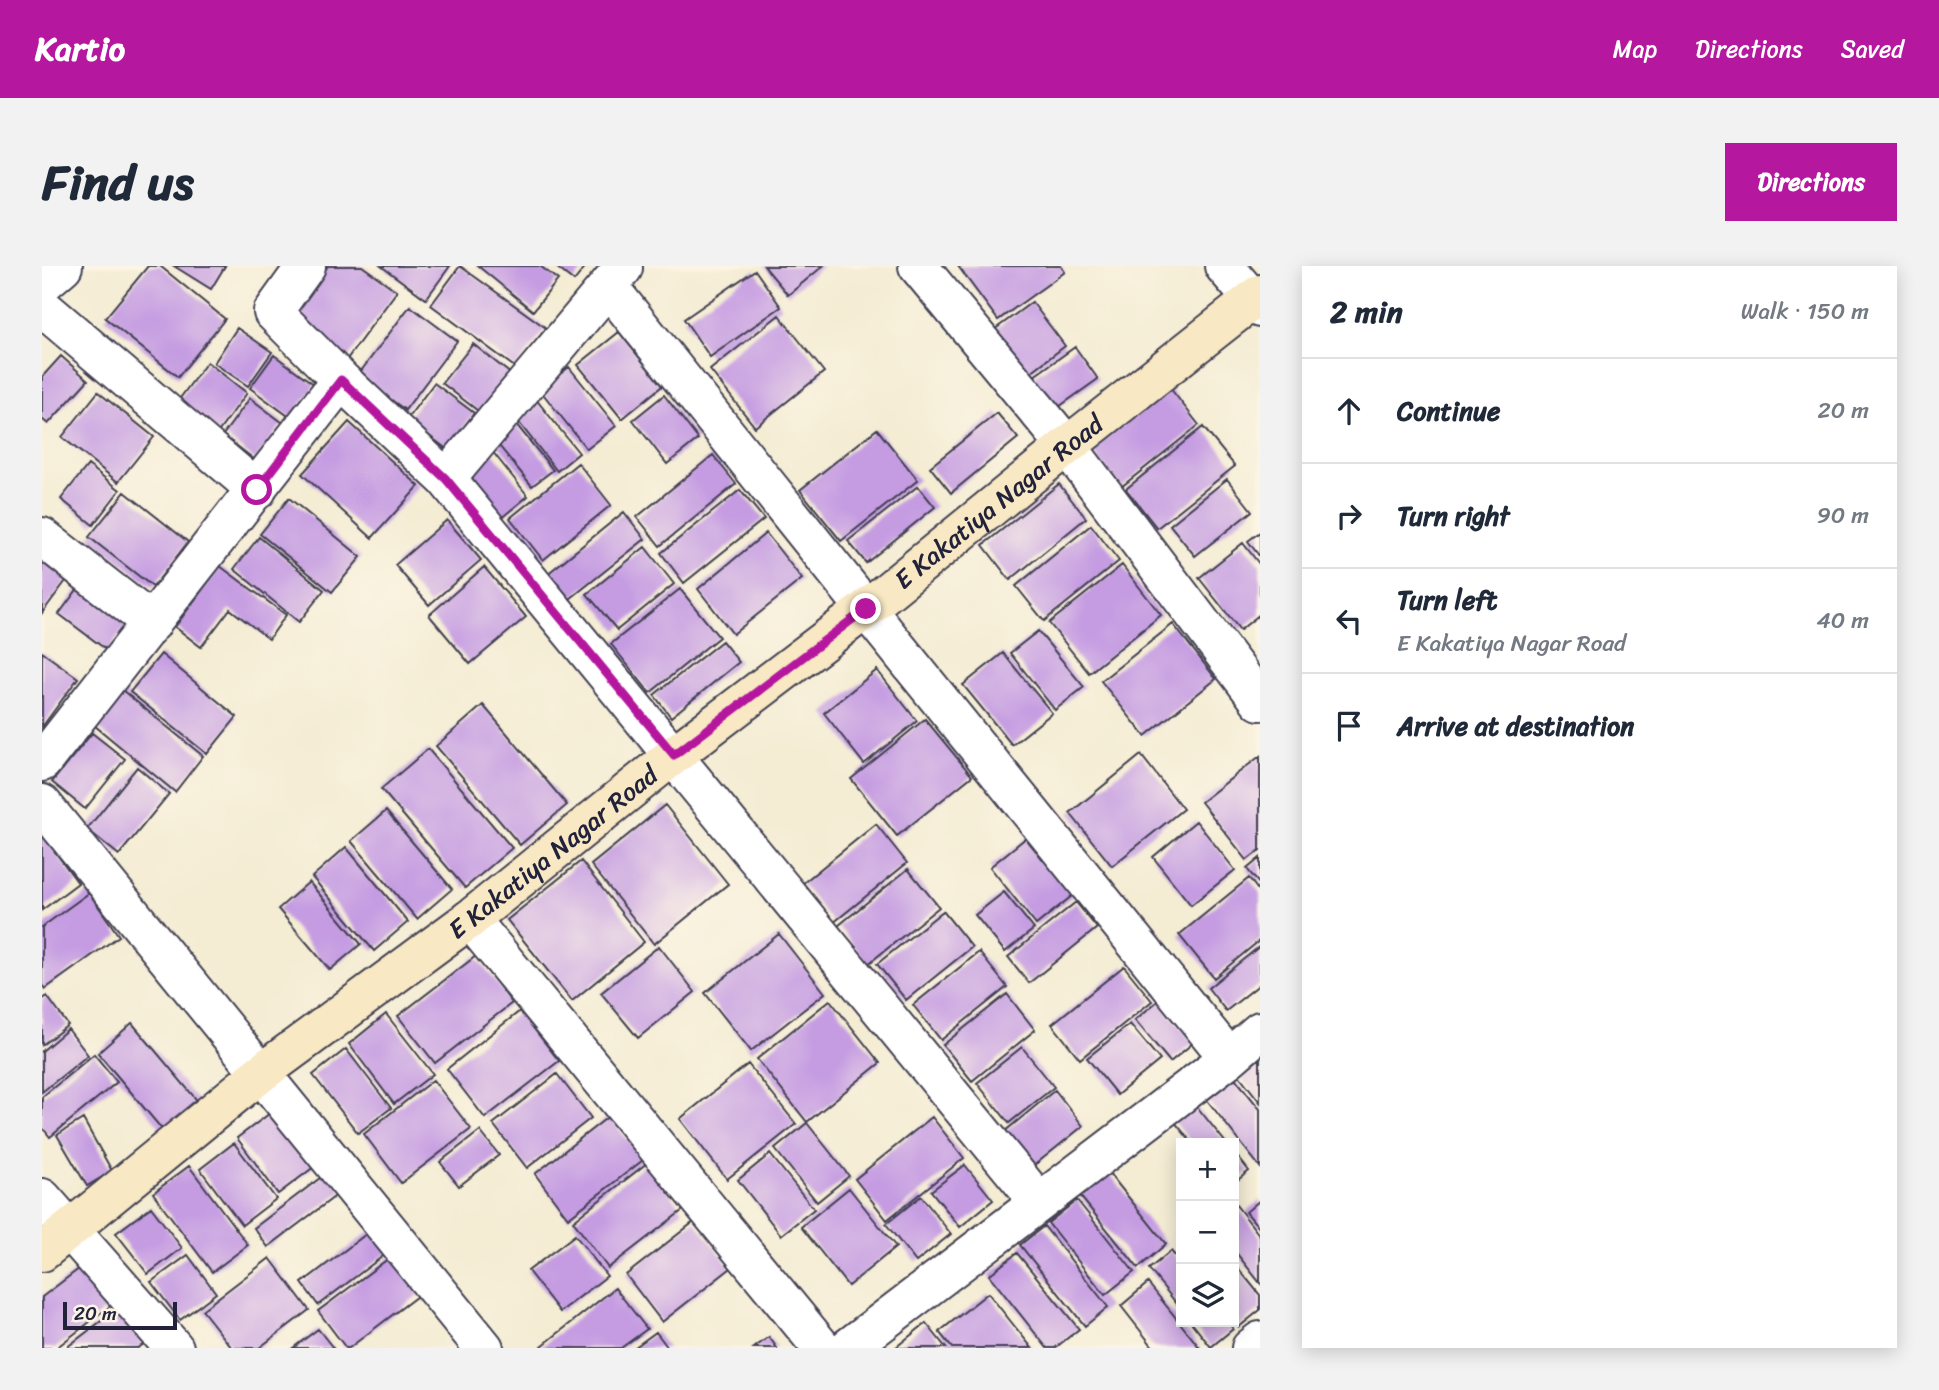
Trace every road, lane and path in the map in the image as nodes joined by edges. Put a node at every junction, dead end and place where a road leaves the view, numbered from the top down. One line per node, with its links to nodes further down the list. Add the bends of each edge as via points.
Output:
1 (63, 266): 6 (street)
2 (306, 266): 9 (street, via 273,312)
3 (918, 266): 10 (street)
4 (1224, 266): 7 (street)
5 (616, 276): 11 (street); 14 (street)
6 (42, 284)
7 (1258, 301): 10 (street, E Kakatiya Nagar Road)
8 (42, 307): 12 (street)
9 (341, 380): 11 (street); 12 (street)
10 (1067, 446): 14 (street, E Kakatiya Nagar Road); 16 (street)
11 (446, 479): 17 (street)
12 (257, 490): 15 (street)
13 (42, 537): 15 (street)
14 (866, 609): 17 (street, E Kakatiya Nagar Road); 22 (street)
15 (152, 623): 18 (street)
16 (1260, 701)
17 (674, 755): 20 (street, E Kakatiya Nagar Road); 25 (street)
18 (42, 762)
19 (42, 804): 23 (street)
20 (470, 919): 23 (street, E Kakatiya Nagar Road); 30 (street)
21 (1260, 1031): 22 (street)
22 (1229, 1058): 25 (street)
23 (261, 1073): 26 (street, E Kakatiya Nagar Road); 29 (street)
24 (42, 1198): 26 (street)
25 (1039, 1202): 31 (street)
26 (56, 1241): 28 (street)
27 (1260, 1341): 32 (street)
28 (174, 1348)
29 (484, 1348)
30 (822, 1348)
31 (848, 1348)
32 (1251, 1348)

